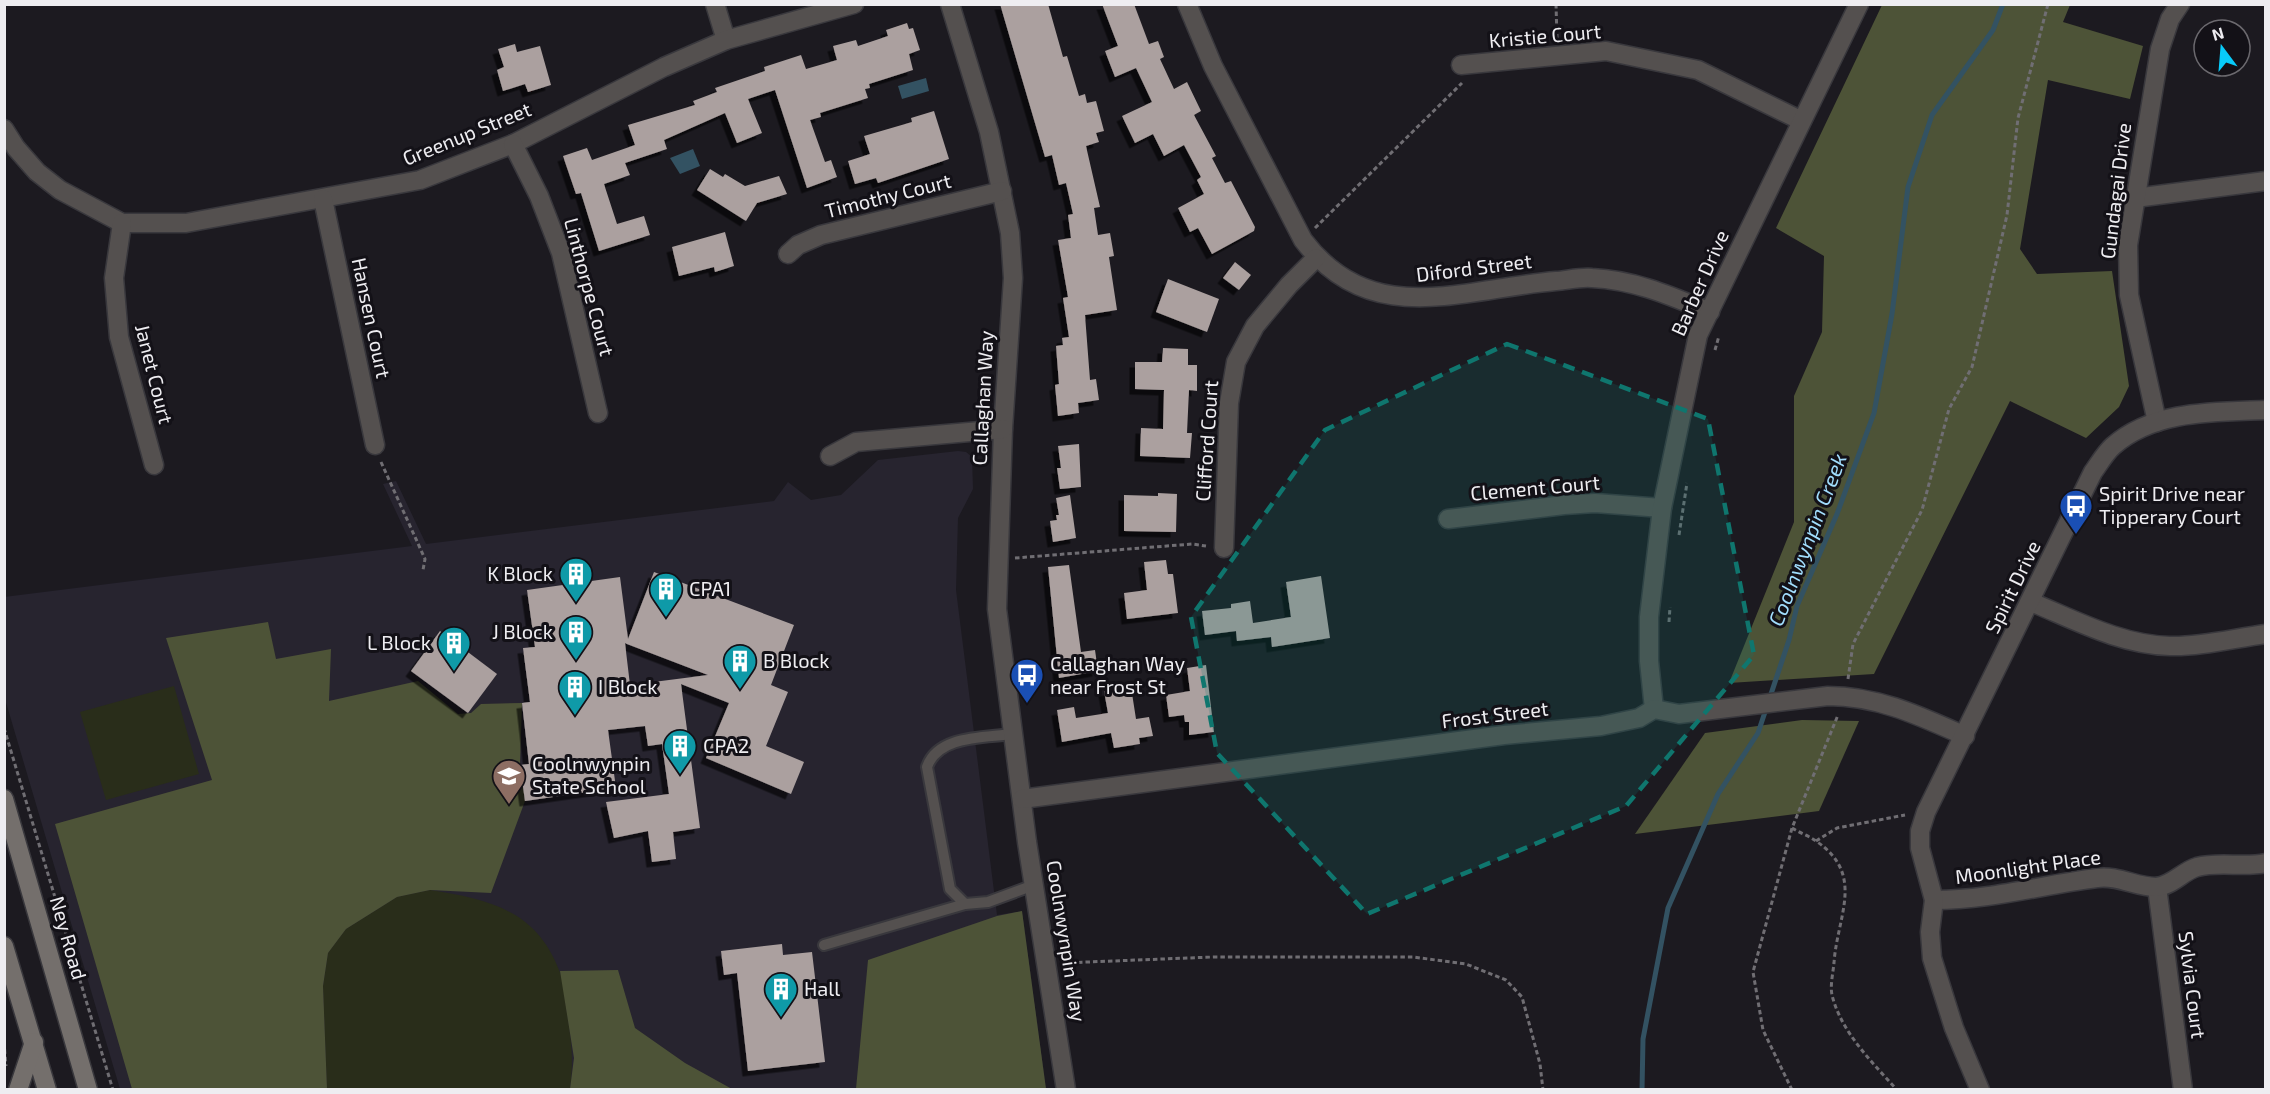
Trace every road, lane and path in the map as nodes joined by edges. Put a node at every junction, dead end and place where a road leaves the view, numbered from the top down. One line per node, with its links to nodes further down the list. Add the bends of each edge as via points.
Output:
1 (715, 4): 9 (street)
2 (854, 4): 9 (street, Greenup Street)
3 (950, 4): 16 (street, Callaghan Way)
4 (1187, 4): 20 (street, Diford Street, via 1213,66)
5 (1556, 4): 10 (path)
6 (1859, 4): 12 (street, Barber Drive)
7 (2048, 4): 44 (path, via 2018,118 2007,215 1972,367 1949,409 1922,510 1853,644)
8 (2180, 4): 17 (street, Gundagai Drive, via 2170,19 2160,49)
9 (726, 40): 14 (street, Greenup Street)
10 (1558, 56): 11 (street, Kristie Court); 12 (street, Kristie Court, via 1606,51 1698,70)
11 (1461, 65): 20 (path, via 1463,81)
12 (1800, 120): 23 (street, Barber Drive)
13 (4, 129): 19 (street, Greenup Street, via 37,172 60,190)
14 (513, 144): 18 (street, Greenup Street, via 420,180); 27 (street, Linthorpe Court, via 561,253)
15 (2265, 181): 17 (street)
16 (1002, 191): 21 (street, Timothy Court, via 821,235); 29 (street, Callaghan Way, via 1013,278)
17 (2135, 198): 28 (street, Gundagai Drive, via 2128,245 2129,295)
18 (323, 200): 19 (street, Greenup Street, via 186,223); 30 (street, Hansen Court)
19 (122, 223): 32 (street, Janet Court, via 114,278 118,337)
20 (1303, 240): 22 (street, Diford Street)
21 (788, 254)
22 (1316, 258): 23 (street, Diford Street, via 1349,282 1385,296 1421,299 1591,278 1643,285); 37 (street, Clifford Court, via 1256,326 1236,362 1229,403)
23 (1710, 312): 34 (street, Barber Drive, via 1698,335 1688,372)
24 (1723, 328): 25 (path)
25 (1713, 360)
26 (2265, 410): 28 (street, Spirit Drive, via 2211,412)
27 (598, 413)
28 (2157, 422): 40 (street, Spirit Drive, via 2137,429 2111,447 2093,472)
29 (1003, 429): 31 (street, via 856,442); 38 (street, Callaghan Way)
30 (375, 445): 39 (path, via 425,559)
31 (830, 456)
32 (154, 465)
33 (1688, 482): 36 (path)
34 (1662, 508): 35 (street, Clement Court, via 1595,503); 45 (street, Barber Drive, via 1649,617)
35 (1448, 519)
36 (1678, 538)
37 (1224, 548): 38 (path, via 1192,544)
38 (998, 559): 47 (street, Callaghan Way, via 997,609)
39 (423, 570)
40 (2031, 602): 43 (street, via 2104,632 2171,646); 48 (street, Spirit Drive)
41 (1670, 605): 42 (path)
42 (1668, 628)
43 (2265, 634)
44 (1837, 696): 45 (street, Frost Street, via 1679,714); 48 (street, Frost Street, via 1894,706); 52 (path, via 1814,780)
45 (1654, 710): 50 (street, Frost Street, via 1638,718 1601,726 1504,735)
46 (4, 728): 67 (path)
47 (1012, 734): 50 (street, Callaghan Way); 58 (lane, via 950,743 931,757 927,767 950,889)
48 (1965, 736): 51 (street, Spirit Drive)
49 (4, 799): 66 (main road, Ney Road)
50 (1022, 799): 55 (street, Coolnwynpin Way)
51 (1926, 812): 53 (path, via 1837,828); 57 (street, Spirit Drive, via 1920,848)
52 (1792, 828): 53 (path); 70 (path, via 1753,972 1763,1030)
53 (1816, 841): 71 (path, via 1834,856 1846,877 1832,994 1847,1031)
54 (2265, 863): 56 (street, via 2219,863 2194,868)
55 (1034, 885): 58 (lane, via 988,902); 61 (street, Coolnwynpin Way)
56 (2157, 887): 57 (street, Moonlight Place, via 2122,878 2100,878 1974,900); 73 (street, Sylvia Court)
57 (1934, 900): 72 (street, via 1932,958 1954,1028)
58 (965, 904): 59 (lane)
59 (824, 945)
60 (4, 946): 63 (main road)
61 (1047, 964): 68 (street, Coolnwynpin Way); 69 (path, via 1213,957 1413,957 1466,964 1506,980 1522,997)
62 (4, 1042): 64 (path)
63 (34, 1042): 64 (main road); 65 (main road)
64 (12, 1083)
65 (47, 1089)
66 (88, 1089)
67 (113, 1089)
68 (1066, 1089)
69 (1543, 1089)
70 (1792, 1089)
71 (1897, 1089)
72 (1980, 1089)
73 (2183, 1089)

